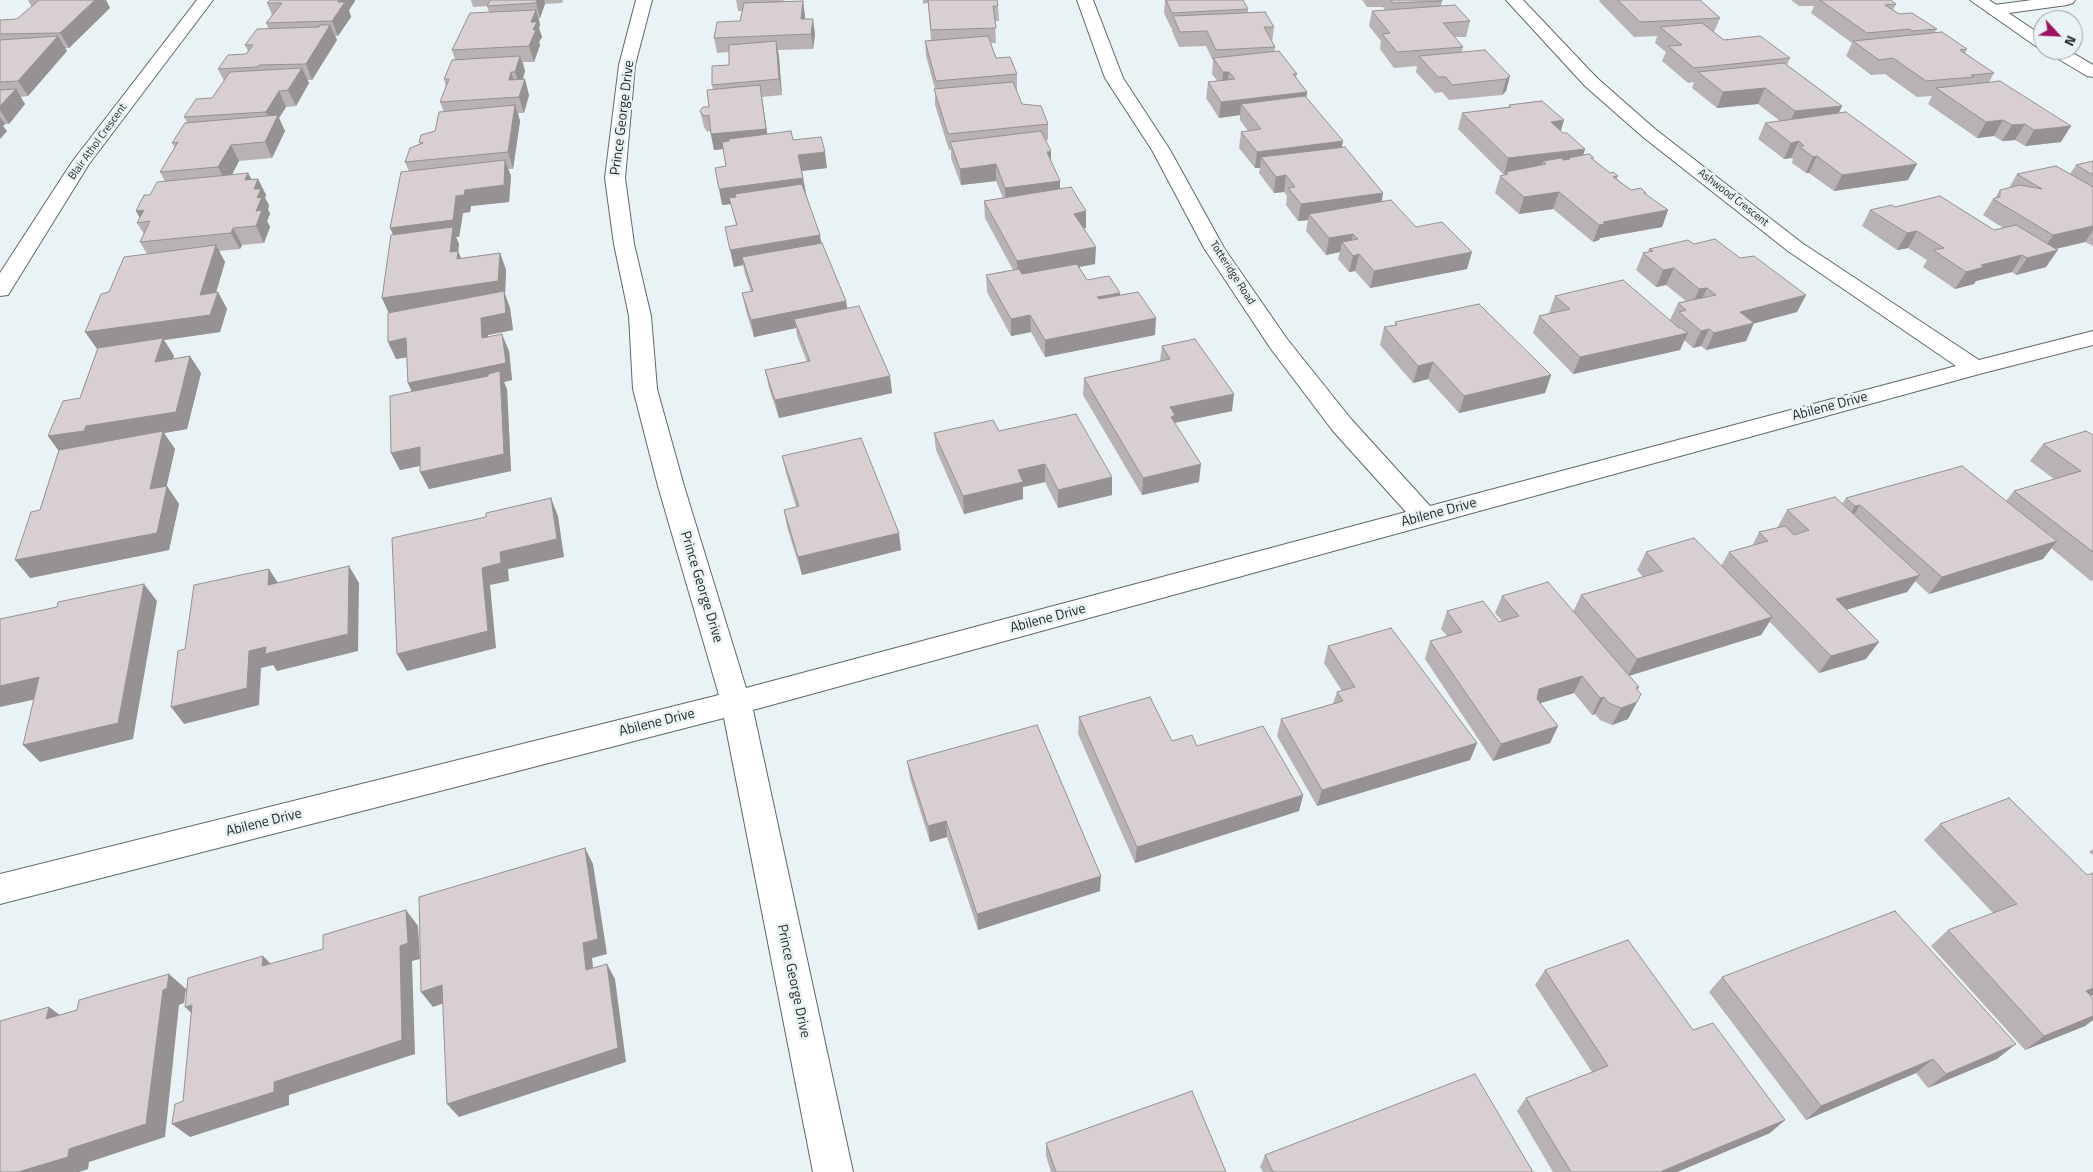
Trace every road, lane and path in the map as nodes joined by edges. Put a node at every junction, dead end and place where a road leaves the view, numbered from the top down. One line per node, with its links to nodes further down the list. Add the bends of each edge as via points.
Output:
1 (205, 0): 11 (street, Blair Athol Crescent, via 81,162)
2 (644, 0): 15 (street, Prince George Drive, via 627,65 615,178 624,244 640,316 645,389)
3 (1085, 0): 14 (street, Totteridge Road, via 1114,78 1161,150 1214,248 1279,344 1342,425)
4 (1514, 0): 13 (street, Ashwood Crescent, via 1592,82 1649,133 1795,247)
5 (1978, 0): 7 (street)
6 (2067, 0): 7 (street)
7 (1994, 10): 8 (street)
8 (2033, 35)
9 (2073, 60): 10 (street)
10 (2093, 72)
11 (0, 290)
12 (2093, 338): 13 (street, Abilene Drive)
13 (1975, 368): 14 (street, Abilene Drive)
14 (1425, 516): 15 (street, Abilene Drive)
15 (736, 703): 16 (street, Abilene Drive); 17 (street, Prince George Drive)
16 (0, 889)
17 (832, 1172)

